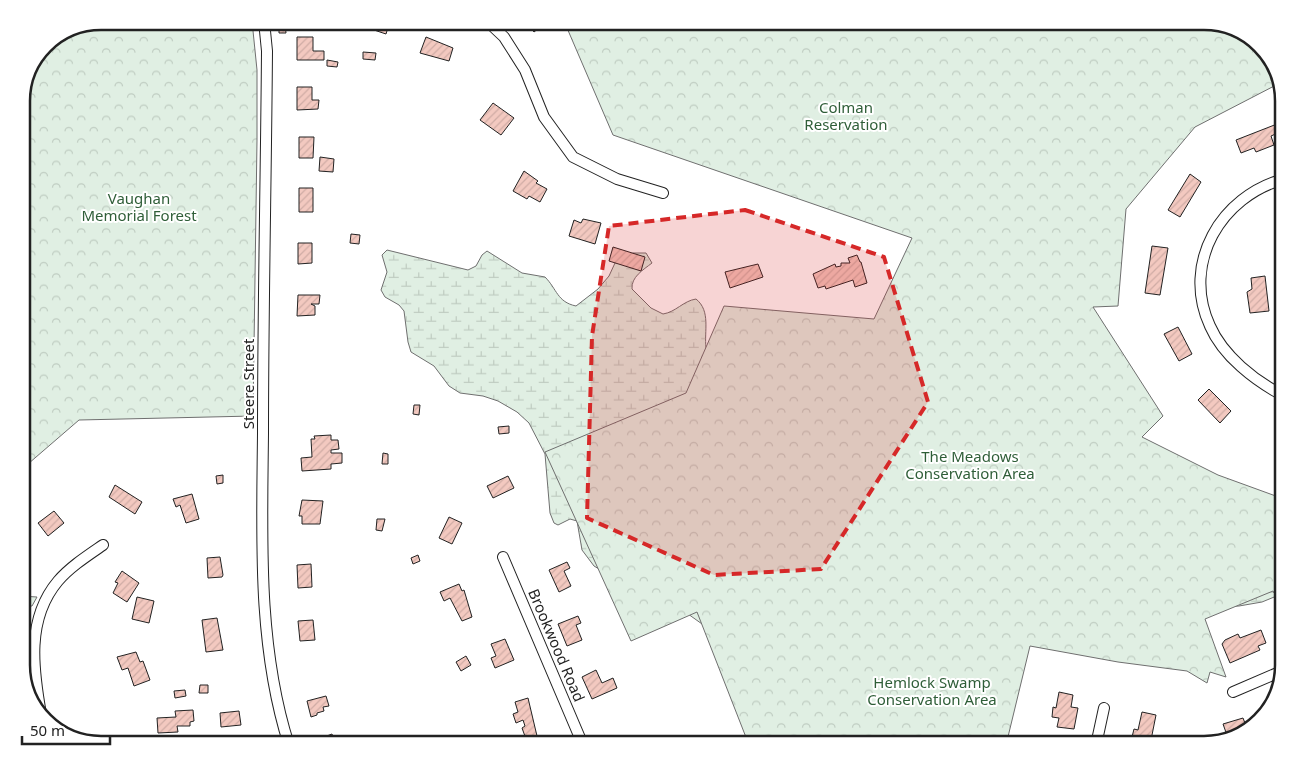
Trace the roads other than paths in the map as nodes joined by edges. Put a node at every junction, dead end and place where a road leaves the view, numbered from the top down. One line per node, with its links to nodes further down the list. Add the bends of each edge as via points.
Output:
1 (265, 30): 12 (street, Steere Street, via 263,595 275,686)
2 (497, 30): 4 (street, via 525,70 544,117 573,157 617,179)
3 (1275, 182): 5 (street, via 1252,192 1225,215 1207,245 1201,280 1206,315 1222,346 1247,371)
4 (663, 193)
5 (1275, 390)
6 (103, 544): 10 (street, via 58,581 38,613 34,657)
7 (503, 557): 13 (street, Brookwood Road)
8 (1274, 674): 9 (street)
9 (1233, 692)
10 (39, 701)
11 (1104, 708): 14 (street)
12 (287, 736)
13 (579, 736)
14 (1098, 736)

